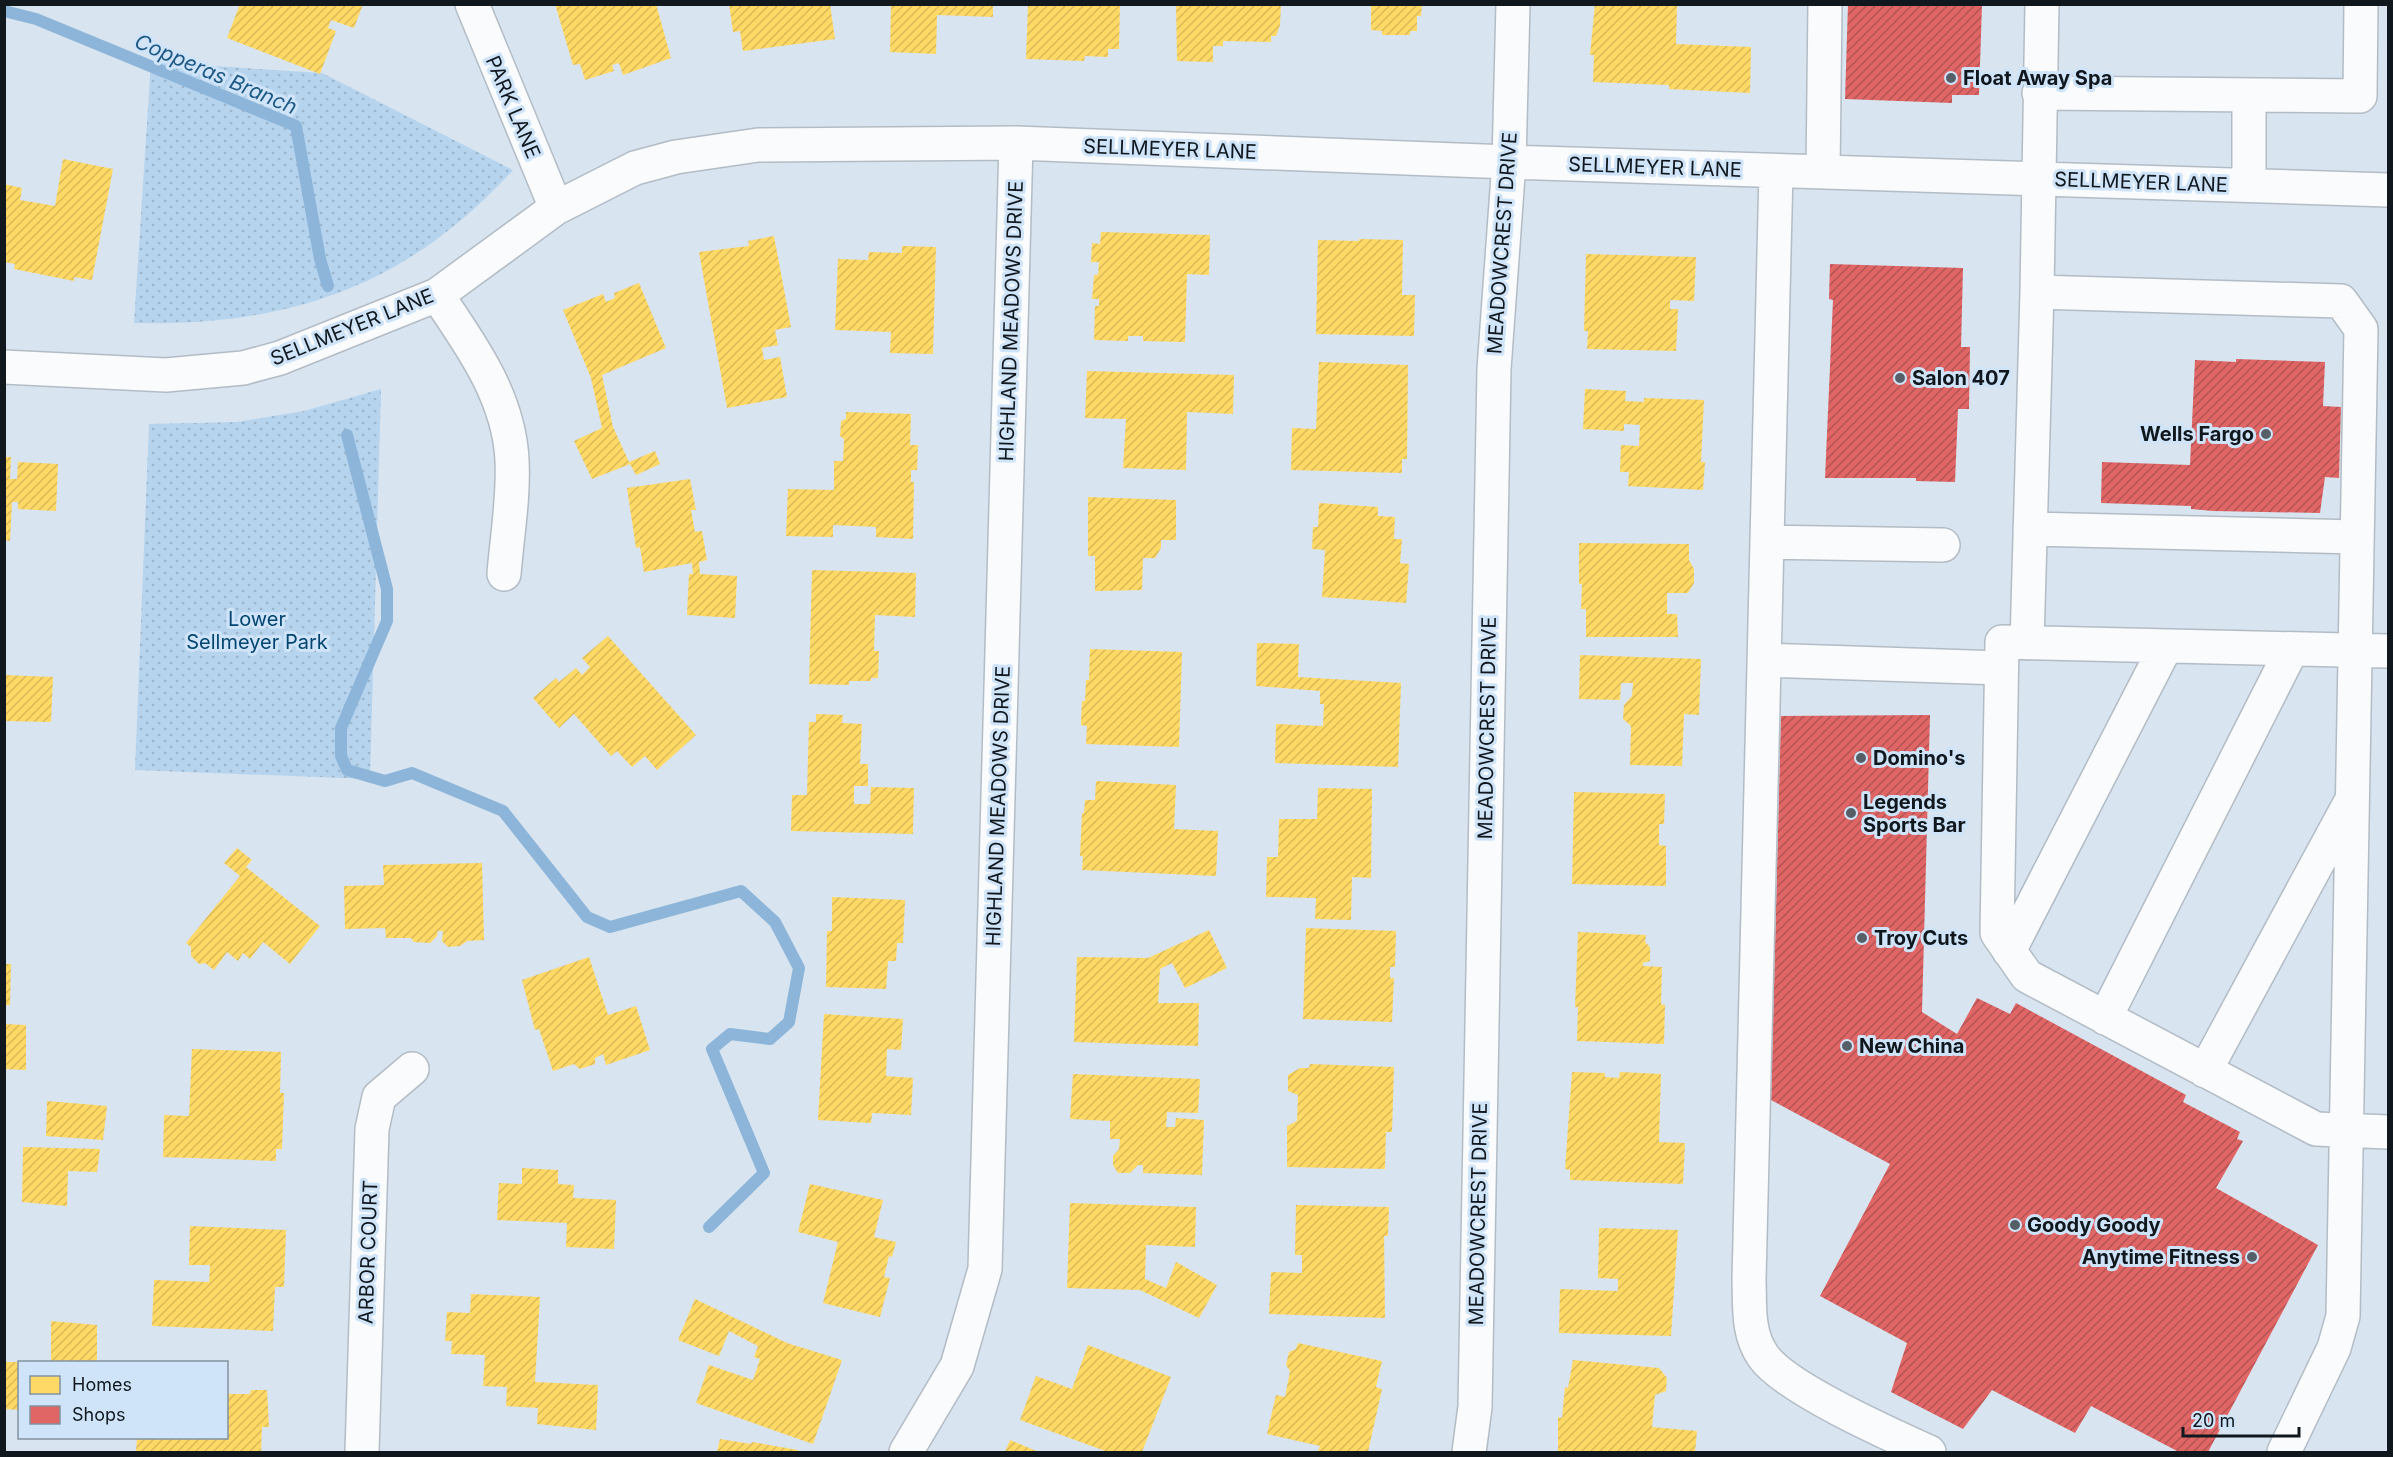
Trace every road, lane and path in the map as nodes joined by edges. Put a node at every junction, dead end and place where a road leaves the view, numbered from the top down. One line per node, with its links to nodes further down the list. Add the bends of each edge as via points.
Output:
1 (472, 4): 15 (street, PARK LANE)
2 (1513, 4): 9 (street, MEADOWCREST DRIVE)
3 (1825, 4): 11 (street)
4 (2042, 4): 6 (street)
5 (2361, 4): 7 (street, via 2360,96)
6 (2039, 93): 7 (street); 12 (street)
7 (2249, 95): 13 (street)
8 (1016, 143): 9 (street, SELLMEYER LANE); 15 (street, SELLMEYER LANE, via 758,146 676,157 635,168); 39 (street, HIGHLAND MEADOWS DRIVE, via 985,1269 957,1366)
9 (1509, 162): 10 (street, SELLMEYER LANE); 40 (street, MEADOWCREST DRIVE, via 1494,369 1475,1395)
10 (1776, 171): 11 (street, SELLMEYER LANE); 21 (street)
11 (1823, 172): 12 (street, SELLMEYER LANE)
12 (2037, 180): 13 (street, SELLMEYER LANE); 16 (street)
13 (2249, 186): 14 (street, SELLMEYER LANE)
14 (2388, 189)
15 (556, 208): 17 (street, SELLMEYER LANE)
16 (2037, 292): 19 (street); 20 (street, via 2341,301 2361,329)
17 (437, 295): 18 (street, SELLMEYER LANE, via 280,358 243,368 166,375); 23 (street, via 481,360 500,404 512,458)
18 (4, 367)
19 (2031, 530): 20 (street); 24 (street)
20 (2356, 537): 27 (street)
21 (1767, 542): 22 (street); 29 (street)
22 (1943, 545)
23 (504, 574)
24 (2027, 643): 25 (street); 30 (street, via 2002,642)
25 (2166, 646): 26 (street); 32 (street)
26 (2292, 649): 27 (street); 33 (street)
27 (2354, 650): 28 (street); 31 (street)
28 (2388, 651)
29 (1764, 660): 30 (street); 41 (street, via 1750,1327 1762,1356 1785,1378)
30 (2001, 668): 32 (street, via 1996,933)
31 (2352, 799): 35 (street); 36 (street)
32 (2009, 951): 33 (street, via 2027,976)
33 (2105, 1018): 35 (street)
34 (412, 1069): 38 (street, ARBOR COURT, via 379,1097 372,1129)
35 (2205, 1071): 36 (street, via 2316,1129)
36 (2347, 1130): 37 (street); 42 (street, via 2343,1316 2334,1348)
37 (2388, 1132)
38 (362, 1452)
39 (906, 1452)
40 (1469, 1452)
41 (1929, 1452)
42 (2284, 1452)

